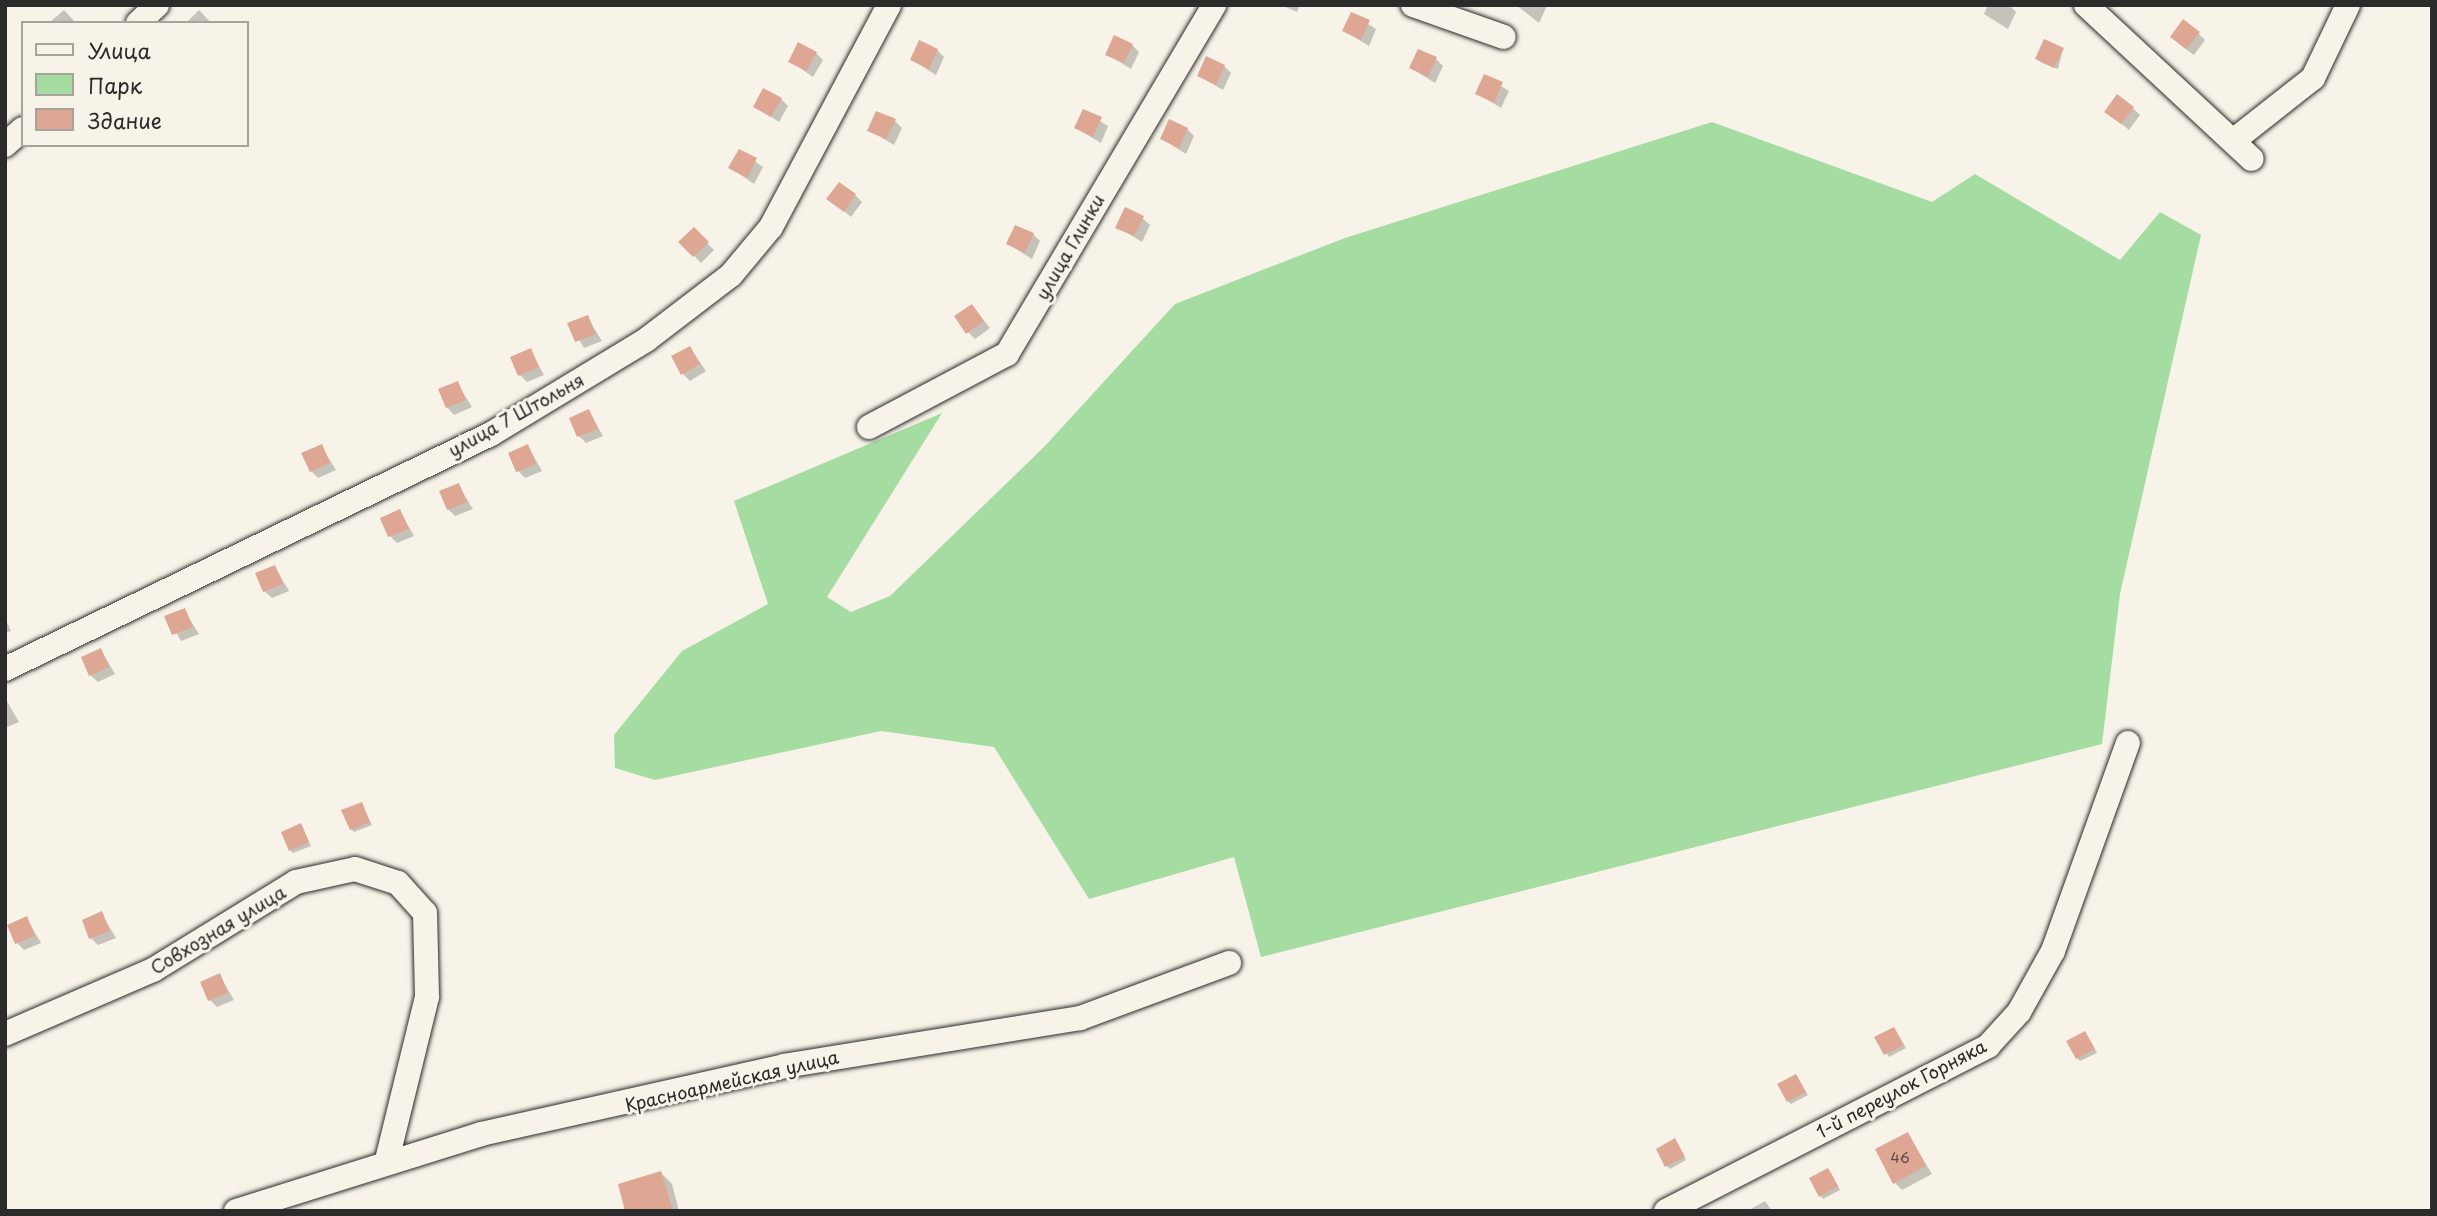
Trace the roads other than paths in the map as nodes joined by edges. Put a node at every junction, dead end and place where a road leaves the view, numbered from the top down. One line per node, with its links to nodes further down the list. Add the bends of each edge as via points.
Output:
1 (156, 5): 7 (street)
2 (889, 5): 14 (street, улица 7 Штольня, via 771,227 731,275 646,340 491,434)
3 (1214, 5): 13 (street, улица Глинки, via 1007,355)
4 (1413, 5): 8 (street)
5 (2087, 5): 10 (street)
6 (2348, 5): 10 (street, via 2313,78)
7 (140, 21)
8 (1504, 37)
9 (21, 131): 11 (street)
10 (2233, 141): 12 (street)
11 (5, 145)
12 (2252, 159)
13 (869, 427)
14 (5, 668)
15 (2128, 743): 20 (street, 1-й переулок Горняка, via 2053,951 2019,1012 1988,1046)
16 (1229, 963): 18 (street, Красноармейская улица, via 1080,1018 784,1066)
17 (5, 1034): 18 (street, Совхозная улица, via 64,1003 153,970 296,882 355,869 398,883 425,913 428,997)
18 (387, 1160): 19 (street, Красноармейская улица)
19 (236, 1211)
20 (1665, 1211)

